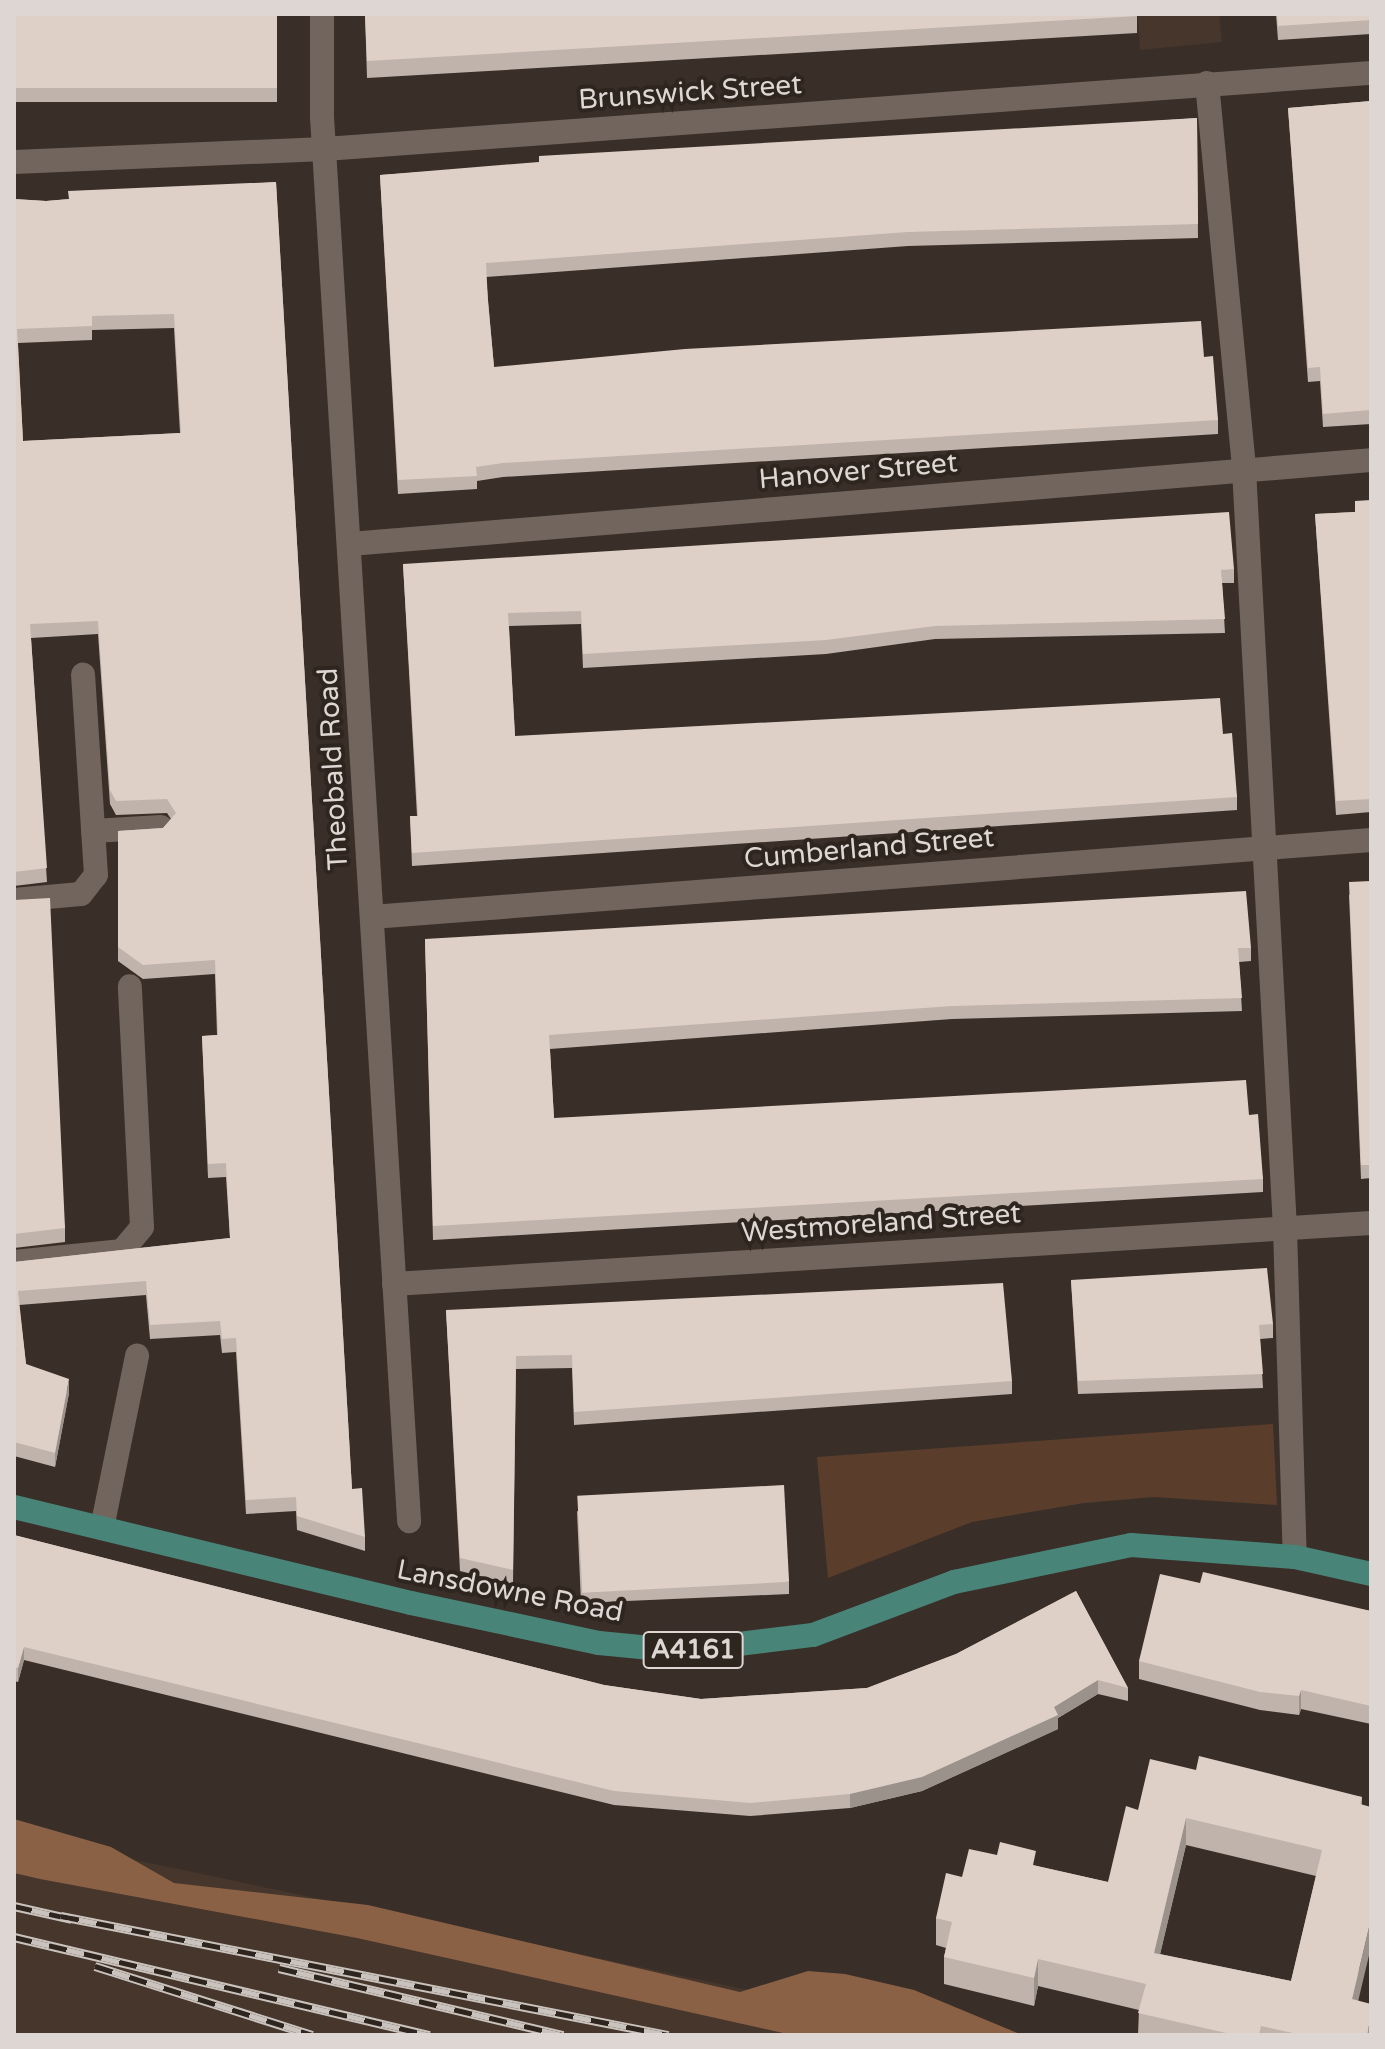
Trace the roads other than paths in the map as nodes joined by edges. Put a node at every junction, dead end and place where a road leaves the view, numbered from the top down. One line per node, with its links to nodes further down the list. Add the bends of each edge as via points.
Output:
1 (322, 14): 4 (street, Theobald Road)
2 (1371, 73): 3 (street, Brunswick Street)
3 (1207, 83): 4 (street, Brunswick Street); 7 (street)
4 (325, 149): 5 (street, Brunswick Street); 8 (street, Theobald Road)
5 (14, 162)
6 (1371, 460): 7 (street, Hanover Street)
7 (1244, 469): 8 (street, Hanover Street); 13 (street)
8 (350, 544): 15 (street, Theobald Road)
9 (83, 674): 11 (street)
10 (161, 827): 11 (street)
11 (93, 831): 14 (street, via 92,885 66,898)
12 (1371, 840): 13 (street, Cumberland Street)
13 (1260, 847): 15 (street, Cumberland Street); 18 (street)
14 (14, 900)
15 (372, 917): 20 (street, Theobald Road)
16 (130, 986): 19 (street, via 142,1227 122,1251)
17 (1371, 1223): 18 (street, Westmoreland Street)
18 (1285, 1228): 20 (street, Westmoreland Street); 25 (street)
19 (14, 1262)
20 (394, 1284): 23 (street, Theobald Road)
21 (137, 1356): 24 (street)
22 (14, 1507): 24 (main road, Lansdowne Road / A4161)
23 (409, 1521)
24 (102, 1528): 25 (main road, Lansdowne Road / A4161, via 599,1643 682,1651 813,1635 954,1582 1069,1553 1171,1544)
25 (1295, 1557): 26 (main road, Lansdowne Road / A4161)
26 (1371, 1574)

